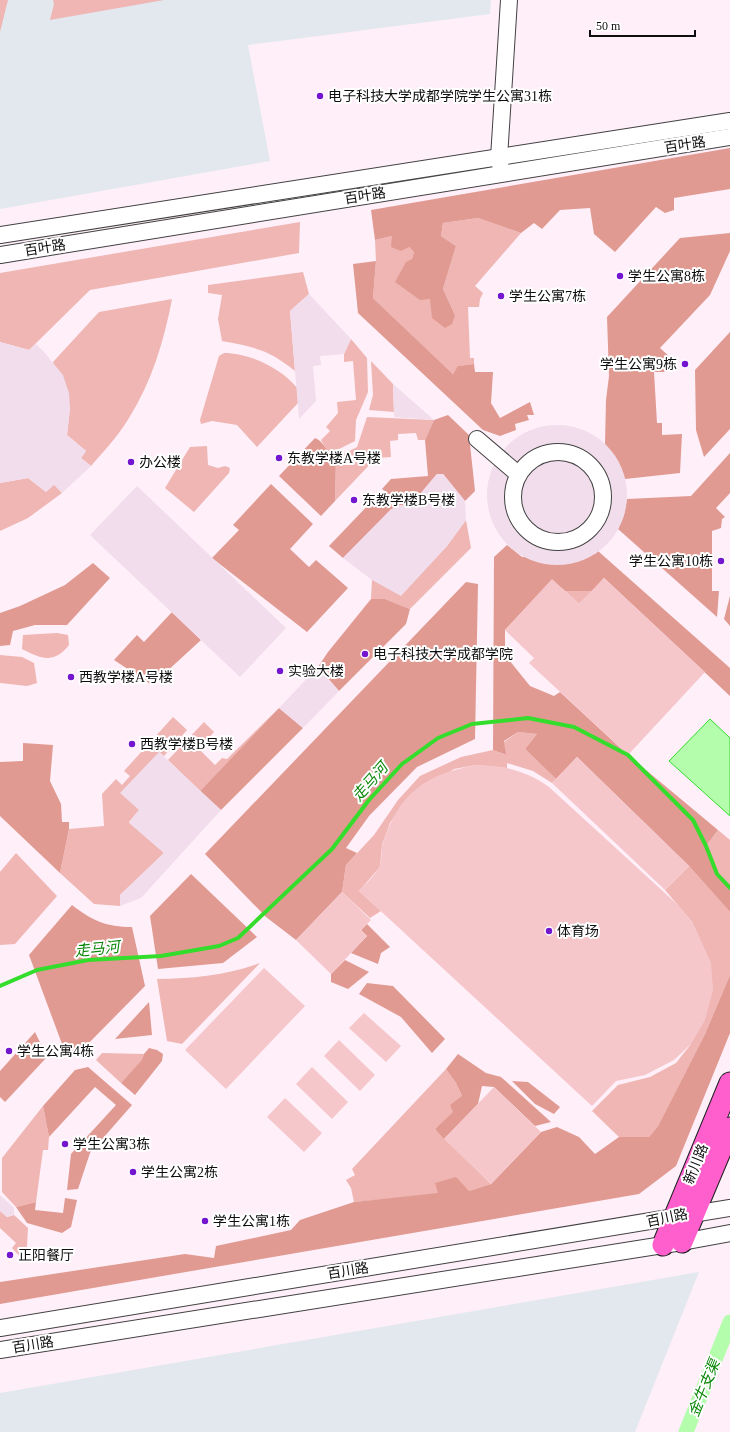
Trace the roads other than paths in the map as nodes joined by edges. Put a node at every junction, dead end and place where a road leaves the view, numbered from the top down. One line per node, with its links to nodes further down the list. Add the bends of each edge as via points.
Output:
1 (509, 0): 4 (street)
2 (730, 121): 4 (street, 百叶路)
3 (730, 137): 5 (street, 百叶路)
4 (499, 158): 5 (street); 6 (street, 百叶路)
5 (502, 174): 7 (street, 百叶路)
6 (0, 235)
7 (0, 255)
8 (477, 439): 9 (street)
9 (518, 474): 9 (street, via 512,494 513,508 519,522 529,533 542,540 557,543 584,534 595,523 602,510 603,494 600,480 592,467 580,457 565,452 550,452 536,457)
10 (730, 1083): 14 (main road, 新川路)
11 (730, 1128): 13 (main road, 新川路)
12 (730, 1208): 13 (street, 百川路)
13 (695, 1212): 14 (street, 百川路); 16 (main road, 新川路)
14 (674, 1218): 16 (main road, 新川路); 17 (street, 百川路)
15 (730, 1233): 16 (street, 百川路)
16 (673, 1244): 18 (street, 百川路)
17 (0, 1328)
18 (0, 1350)

